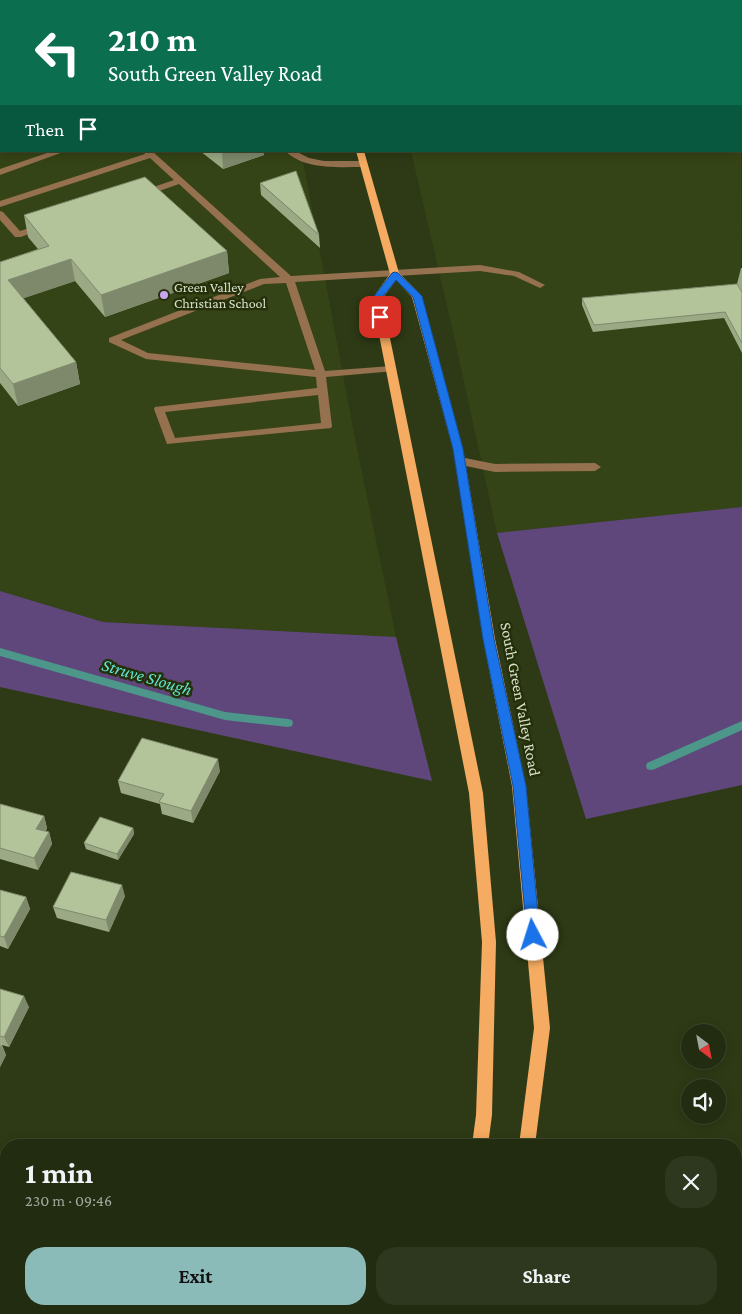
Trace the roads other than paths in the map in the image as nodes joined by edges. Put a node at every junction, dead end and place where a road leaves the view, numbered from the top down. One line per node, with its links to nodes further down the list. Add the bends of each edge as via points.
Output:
1 (59, 152): 6 (street)
2 (360, 152): 5 (main road)
3 (149, 153): 7 (street); 9 (street)
4 (295, 154): 5 (street, via 313,164)
5 (363, 164): 12 (main road)
6 (0, 172)
7 (180, 181): 8 (street); 13 (street)
8 (135, 196)
9 (0, 204)
10 (0, 214): 11 (street, via 18,235)
11 (54, 223)
12 (395, 274): 13 (street); 14 (street, via 490,269 516,274); 15 (main road, via 376,299); 18 (main road, South Green Valley Road, via 418,296)
13 (290, 281): 16 (street); 16 (street, via 263,282 114,340 146,356)
14 (540, 285)
15 (391, 369): 16 (street); 20 (main road, via 476,793 489,942)
16 (321, 374): 17 (street)
17 (323, 391): 17 (street, via 327,426 170,442 159,409)
18 (460, 461): 19 (street, via 495,468); 21 (main road, South Green Valley Road, via 489,639 520,786 542,1028)
19 (595, 467)
20 (481, 1139)
21 (528, 1139)

